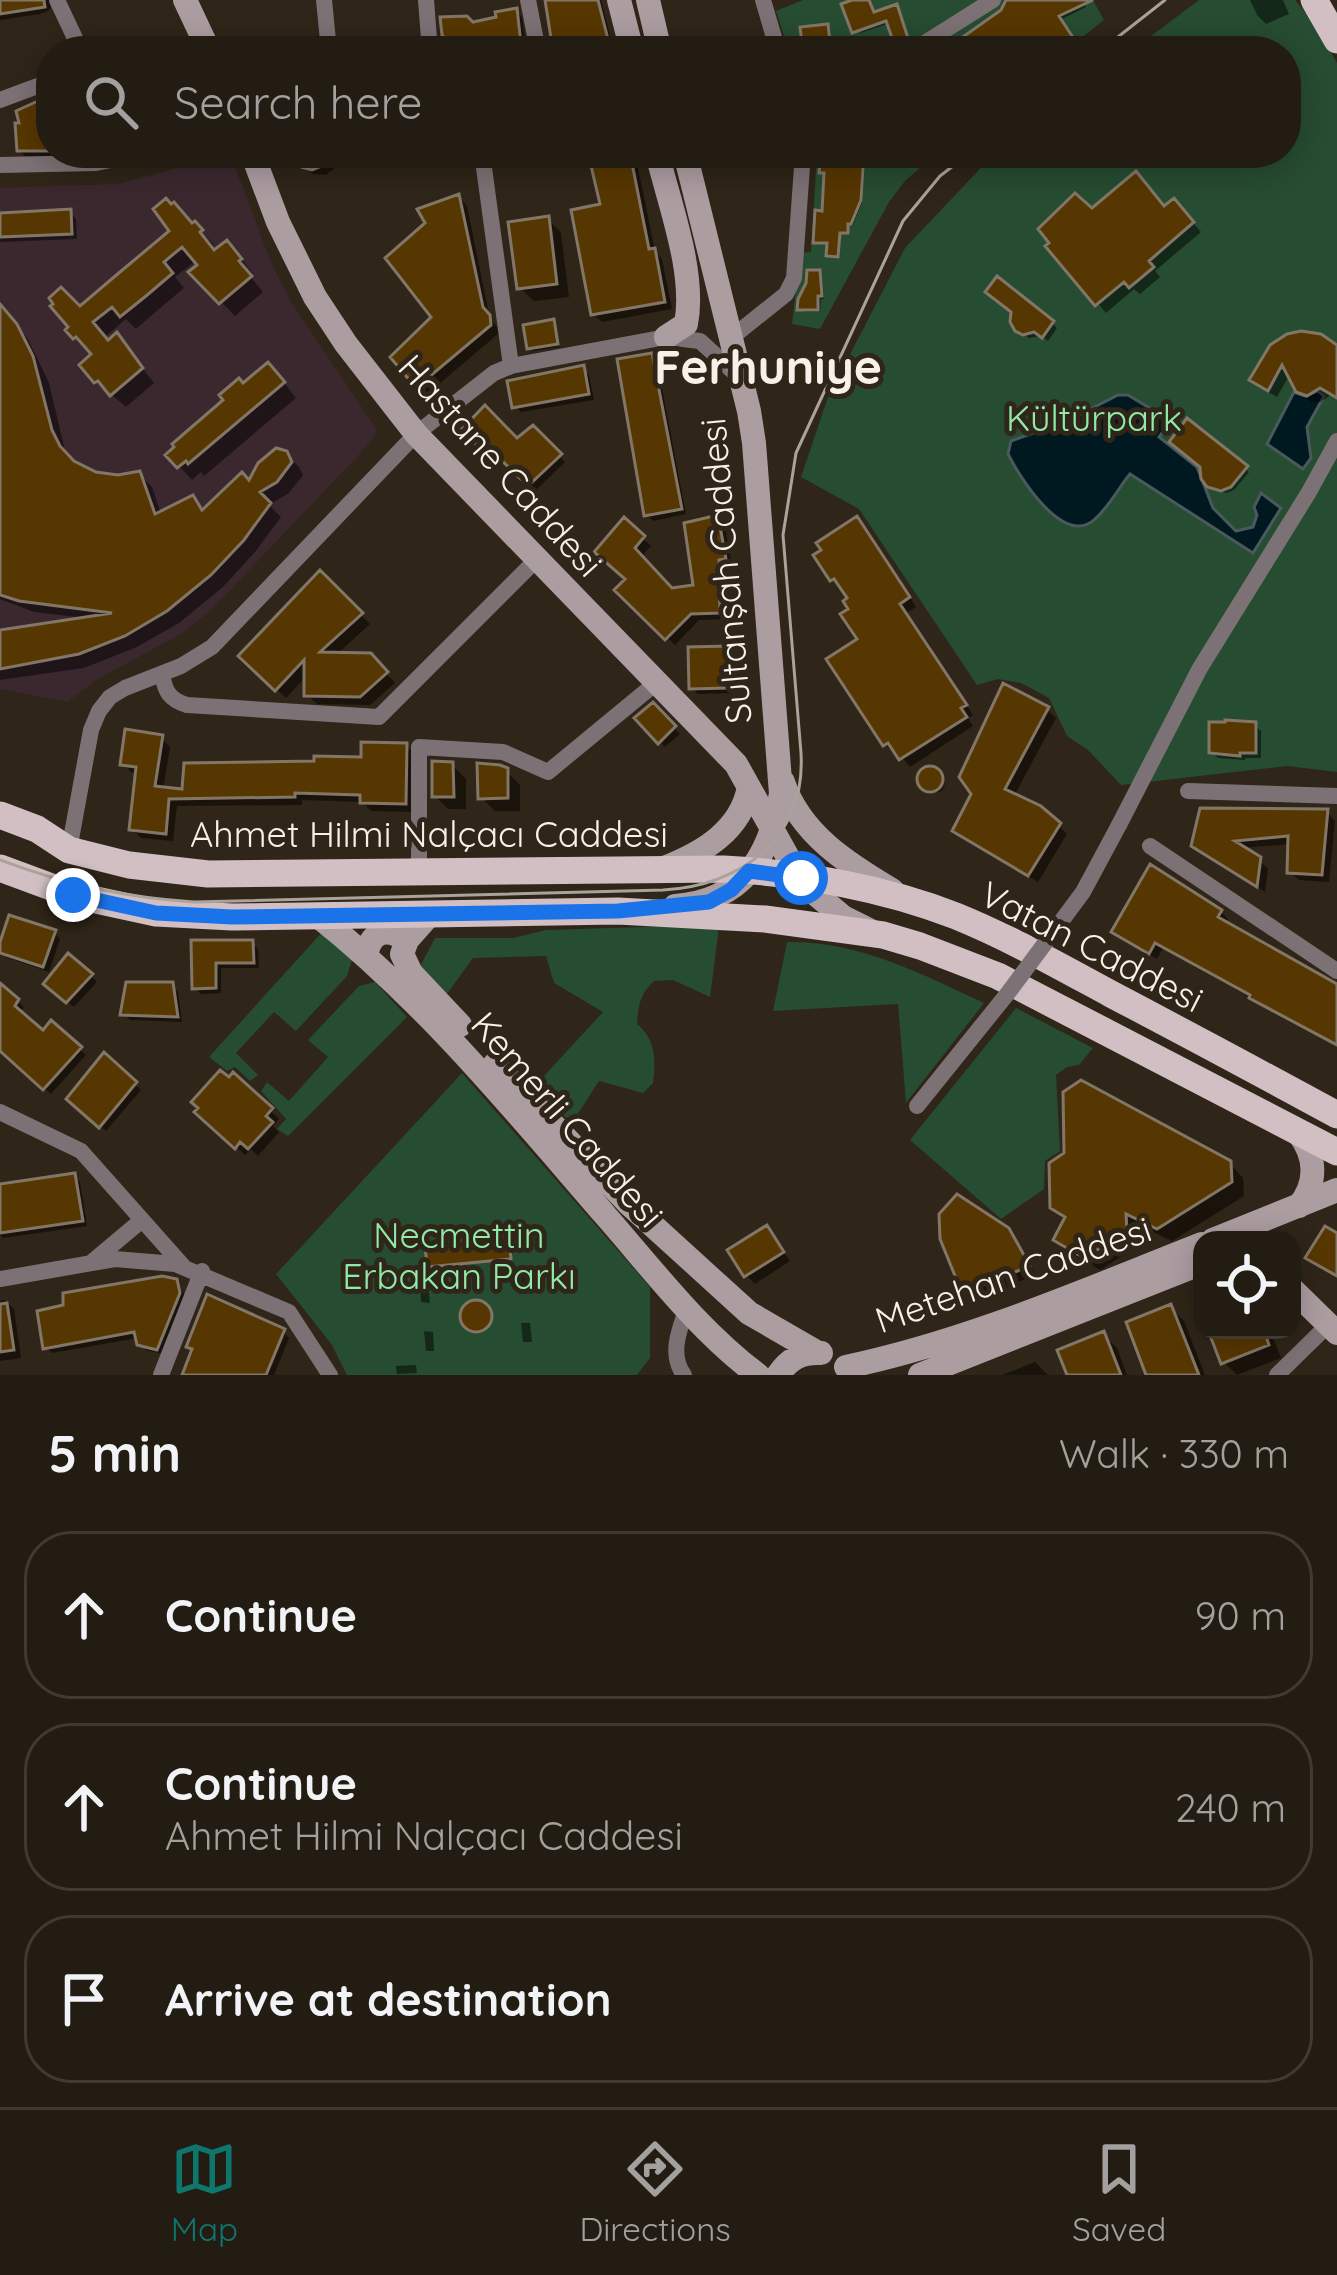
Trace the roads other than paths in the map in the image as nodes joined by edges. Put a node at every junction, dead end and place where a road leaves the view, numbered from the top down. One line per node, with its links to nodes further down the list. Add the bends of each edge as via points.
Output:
1 (57, 0): 12 (street)
2 (185, 0): 13 (street)
3 (324, 0): 14 (street)
4 (426, 0): 15 (street)
5 (528, 0): 16 (street)
6 (619, 0): 17 (street)
7 (648, 0): 18 (street)
8 (763, 0): 19 (street)
9 (993, 0): 20 (street)
10 (1315, 0): 11 (main road); 21 (main road)
11 (1337, 17)
12 (74, 36)
13 (202, 36)
14 (328, 36)
15 (429, 36)
16 (535, 36)
17 (628, 36)
18 (656, 36)
19 (774, 36)
20 (936, 36)
21 (1337, 40)
22 (36, 87): 23 (street)
23 (0, 100)
24 (0, 165): 25 (street)
25 (36, 166)
26 (258, 168): 37 (street, Hastane Caddesi, via 315,297)
27 (484, 168): 35 (street)
28 (661, 168): 33 (street, via 689,305 686,324)
29 (689, 168): 31 (street, Sultanşah Caddesi)
30 (802, 168): 32 (street, via 794,278)
31 (724, 306): 32 (street); 34 (street, Sultanşah Caddesi)
32 (752, 319): 34 (street)
33 (666, 337): 35 (street); 36 (street, via 700,341)
34 (731, 338): 36 (street, Sultanşah Caddesi)
35 (512, 366): 37 (street)
36 (741, 379): 42 (street, Sultanşah Caddesi, via 754,443)
37 (416, 434): 39 (street, Hastane Caddesi); 40 (street, via 226,634)
38 (1337, 441): 65 (street, bridge, via 1201,668 1083,892)
39 (536, 560): 40 (street, via 380,717 187,705 174,701); 41 (street, Hastane Caddesi)
40 (162, 674): 51 (street, via 125,688 99,711)
41 (656, 683): 43 (street, Hastane Caddesi); 55 (street, via 548,772 503,752 419,747)
42 (776, 739): 43 (street, via 759,762); 44 (street, Sultanşah Caddesi)
43 (736, 764): 45 (street, Hastane Caddesi)
44 (780, 775): 49 (street); 57 (street, via 809,829)
45 (749, 788): 49 (street, Hastane Caddesi); 53 (street, via 732,826)
46 (1189, 791): 47 (street)
47 (1337, 796)
48 (0, 815): 51 (main road, Ahmet Hilmi Nalçacı Caddesi)
49 (772, 829): 54 (street); 56 (street, Hastane Caddesi)
50 (1150, 846): 64 (street)
51 (69, 850): 55 (main road, Ahmet Hilmi Nalçacı Caddesi, via 208,874)
52 (0, 868): 60 (main road, via 156,913)
53 (661, 870): 54 (main road, Ahmet Hilmi Nalçacı Caddesi); 55 (main road, Ahmet Hilmi Nalçacı Caddesi)
54 (736, 870): 56 (main road, Ahmet Hilmi Nalçacı Caddesi); 58 (street, via 731,890 709,902)
55 (419, 874)
56 (801, 878): 57 (main road, Vatan Caddesi); 61 (street, Hastane Caddesi, via 843,917)
57 (909, 901): 67 (main road, Vatan Caddesi, via 1042,957)
58 (618, 911): 59 (main road); 61 (main road, Vatan Caddesi)
59 (431, 913): 60 (main road); 62 (street)
60 (318, 916): 63 (street, Kemerli Caddesi)
61 (883, 935): 68 (main road, Vatan Caddesi, via 998,976)
62 (407, 940): 63 (street, via 379,934); 82 (street, Kemerli Caddesi, via 402,955 410,973 628,1203 749,1313)
63 (367, 955): 80 (street, Kemerli Caddesi, via 454,1041)
64 (1337, 971)
65 (917, 1106)
66 (0, 1112): 72 (street, via 81,1150)
67 (1337, 1114)
68 (1297, 1130): 69 (main road, Vatan Caddesi); 71 (street, via 1313,1178)
69 (1337, 1152)
70 (1337, 1190): 71 (street)
71 (1299, 1206): 73 (street)
72 (142, 1220): 75 (street); 77 (street)
73 (1236, 1231)
74 (1193, 1248): 83 (street, Metehan Caddesi, via 973,1334)
75 (91, 1263): 77 (street, via 175,1264); 78 (street)
76 (1193, 1267): 89 (street, Metehan Caddesi)
77 (196, 1272): 84 (street); 85 (street, via 290,1312)
78 (0, 1279)
79 (1301, 1298): 81 (street)
80 (687, 1308): 86 (street, via 676,1365); 87 (street, Kemerli Caddesi)
81 (1333, 1329): 90 (street)
82 (818, 1353): 83 (street, Kemerli Caddesi); 88 (street, via 794,1358)
83 (848, 1371)
84 (161, 1375)
85 (330, 1375)
86 (684, 1375)
87 (758, 1375)
88 (778, 1375)
89 (920, 1375)
90 (1277, 1375)

